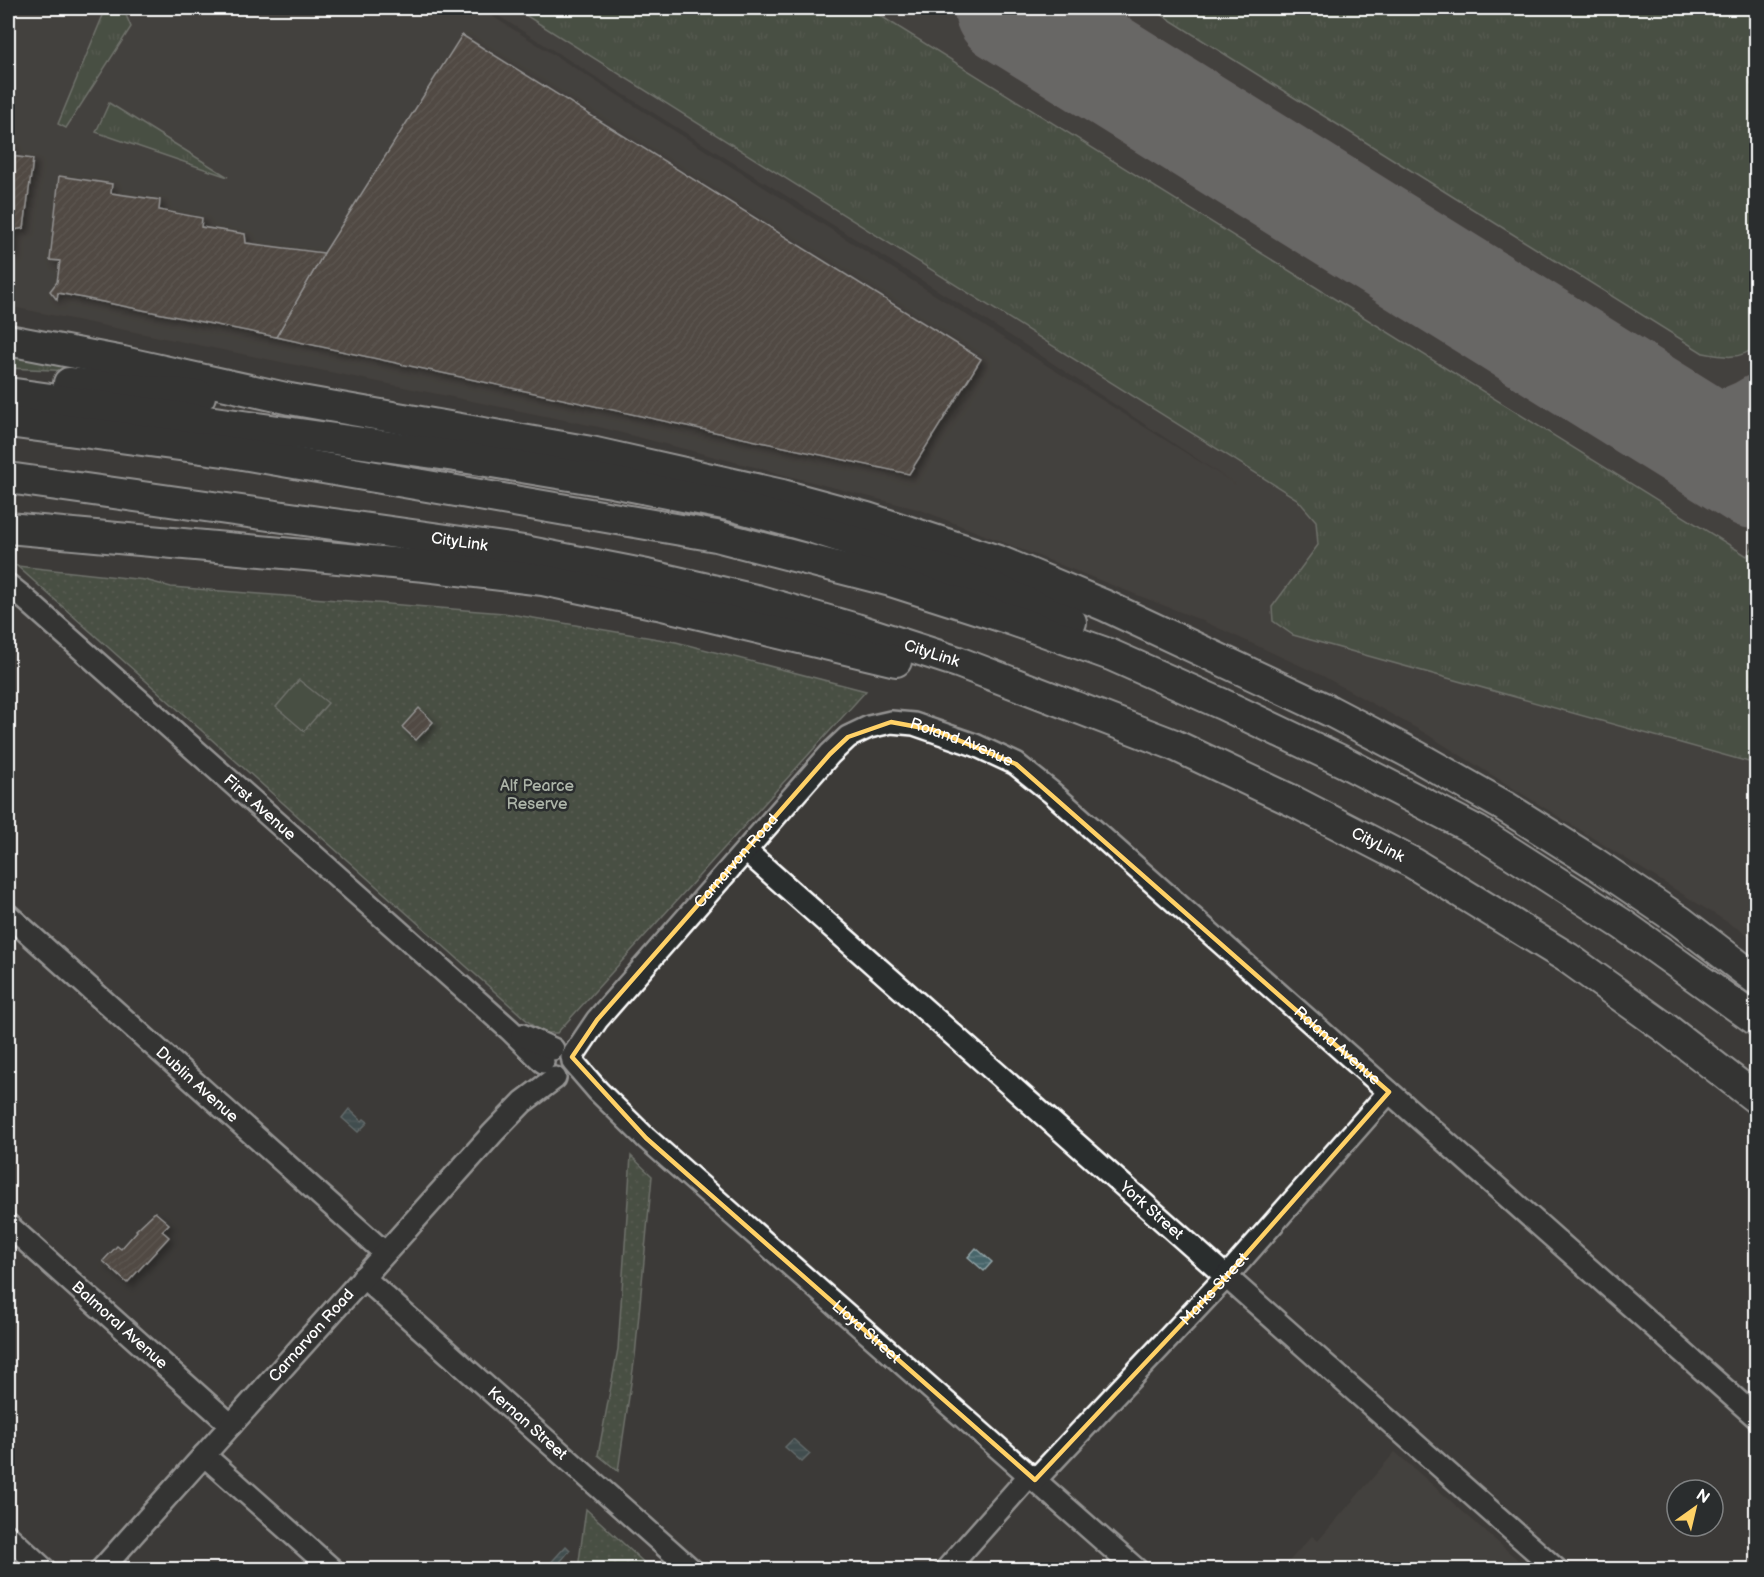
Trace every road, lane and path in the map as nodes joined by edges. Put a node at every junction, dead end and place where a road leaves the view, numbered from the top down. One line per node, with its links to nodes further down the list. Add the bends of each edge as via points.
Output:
1 (8, 340): 4 (highway)
2 (8, 379): 4 (highway)
3 (8, 393): 10 (highway, via 462,457 734,506 821,530 987,585 1095,634)
4 (290, 399): 14 (highway, via 591,452 782,495 1001,562 1106,606 1330,711 1426,762 1593,862)
5 (8, 422): 10 (highway, via 231,452 716,536 891,581 1013,620 1111,655)
6 (8, 478): 9 (highway, CityLink, via 524,551 647,575 756,600 856,629)
7 (8, 528): 9 (highway, via 543,580)
8 (8, 585): 16 (street, First Avenue, via 510,1030)
9 (1062, 701): 18 (highway, CityLink, via 1172,744 1413,863 1568,958)
10 (1222, 704): 15 (highway, via 1477,831 1622,924)
11 (891, 722): 12 (street, Carnarvon Road, via 848,737); 17 (street, Roland Avenue, via 934,730 1016,764)
12 (746, 851): 16 (street, Carnarvon Road); 21 (street, York Street)
13 (8, 915): 20 (street, Dublin Avenue)
14 (1756, 979)
15 (1756, 1020)
16 (558, 1063): 20 (street, Carnarvon Road); 26 (street, Lloyd Street, via 598,1090 646,1138)
17 (1389, 1092): 21 (street, Marks Street); 23 (street, Roland Avenue)
18 (1756, 1098)
19 (8, 1225): 24 (street, Balmoral Avenue)
20 (386, 1253): 22 (street, Carnarvon Road)
21 (1226, 1277): 26 (street, Marks Street); 34 (street, York Street)
22 (363, 1278): 24 (street, Carnarvon Road); 31 (street, Kernan Street)
23 (1756, 1417)
24 (231, 1425): 25 (street, Carnarvon Road)
25 (204, 1455): 29 (street, Carnarvon Road); 30 (street)
26 (1033, 1478): 32 (street, Marks Street); 33 (street, Lloyd Street)
27 (8, 1536): 28 (street)
28 (45, 1569)
29 (101, 1569)
30 (333, 1569)
31 (692, 1569)
32 (946, 1569)
33 (1137, 1569)
34 (1557, 1569)

